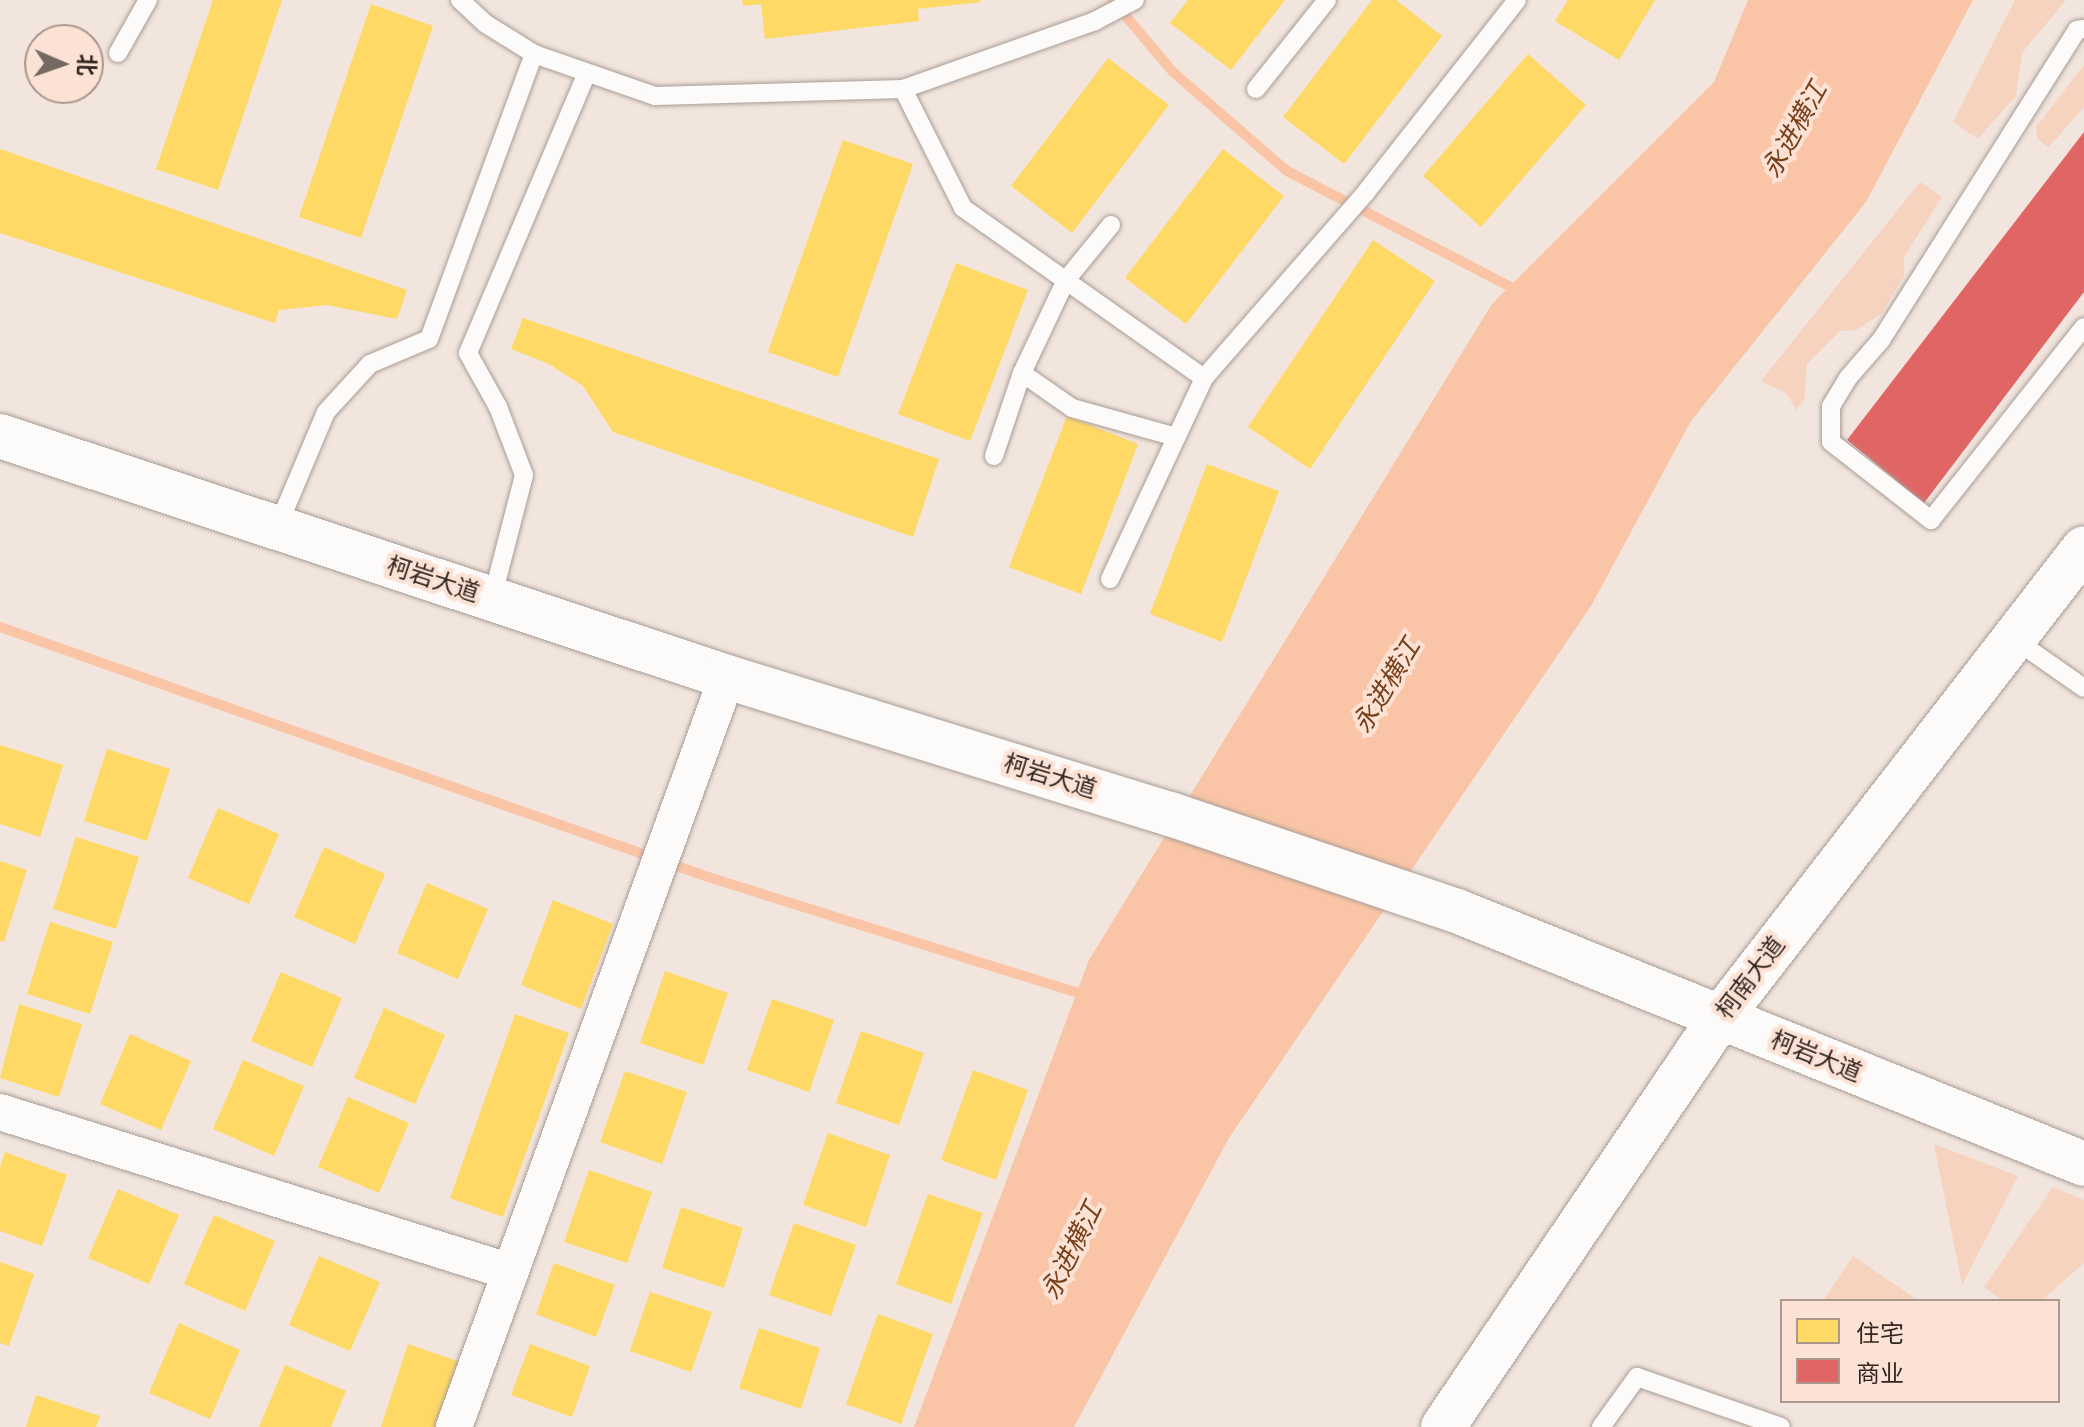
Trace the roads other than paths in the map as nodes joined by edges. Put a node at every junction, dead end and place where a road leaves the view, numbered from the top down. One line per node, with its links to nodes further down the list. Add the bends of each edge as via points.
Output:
1 (148, 0): 7 (lane)
2 (460, 0): 8 (lane, via 486,24)
3 (1135, 0): 10 (lane, via 1095,21)
4 (1327, 0): 11 (lane)
5 (1517, 0): 16 (lane, via 1366,192)
6 (2084, 29): 14 (lane, via 2077,30 1888,331 1831,406 1831,442 1931,520)
7 (118, 53)
8 (534, 54): 9 (lane); 20 (lane, via 429,339 370,364 326,412)
9 (586, 75): 10 (lane, via 655,96); 23 (lane, via 468,353 498,407 524,475)
10 (903, 89): 13 (lane, via 963,208)
11 (1256, 89)
12 (1111, 225): 13 (lane)
13 (1066, 280): 15 (lane); 16 (lane)
14 (2084, 327)
15 (1022, 373): 18 (lane, via 1072,408); 19 (lane)
16 (1204, 378): 18 (lane)
17 (0, 436): 20 (street, 柯岩大道)
18 (1176, 437): 22 (lane)
19 (994, 456)
20 (277, 528): 23 (street, 柯岩大道)
21 (2084, 548): 24 (street, 柯南大道)
22 (1110, 579)
23 (492, 599): 25 (street, 柯岩大道)
24 (2014, 639): 26 (lane); 27 (street, 柯南大道)
25 (727, 677): 27 (street, 柯岩大道, via 1170,814 1457,911); 30 (street)
26 (2084, 688)
27 (1720, 1018): 29 (street, 柯岩大道); 32 (street, 柯南大道)
28 (0, 1112): 30 (street)
29 (2084, 1164)
30 (511, 1272): 31 (street)
31 (454, 1427)
32 (1443, 1427)
33 (1601, 1427): 34 (lane, via 1637,1377)
34 (1781, 1427)

